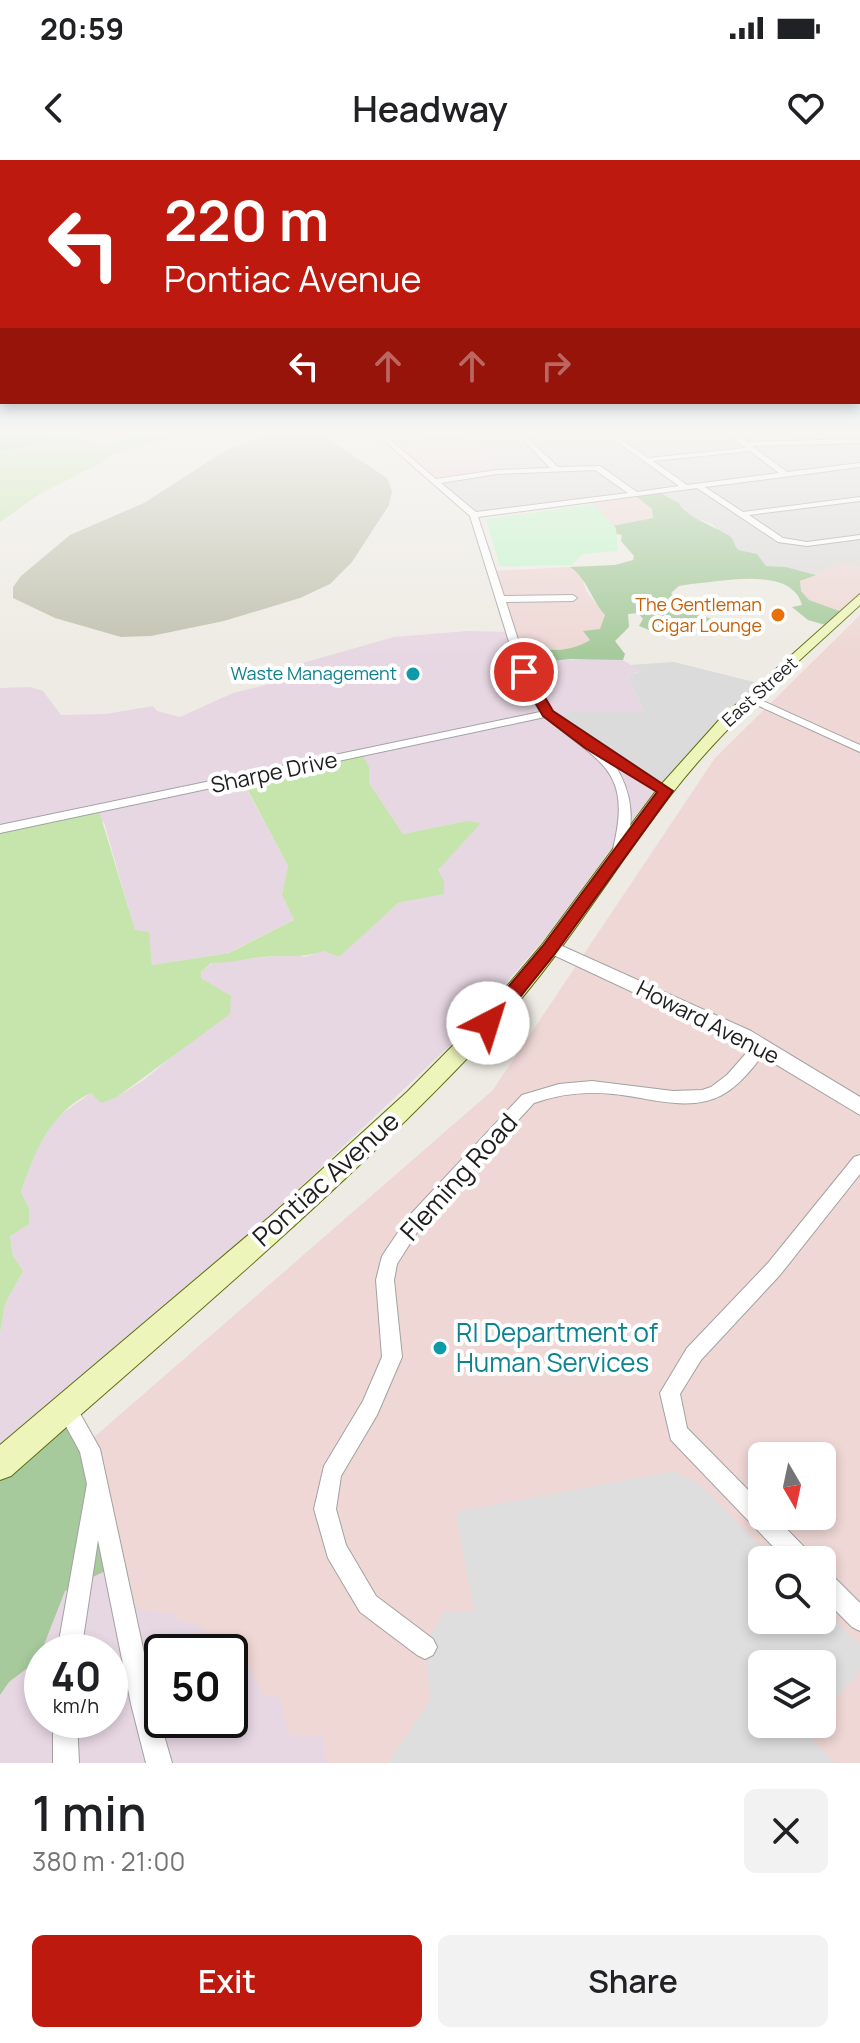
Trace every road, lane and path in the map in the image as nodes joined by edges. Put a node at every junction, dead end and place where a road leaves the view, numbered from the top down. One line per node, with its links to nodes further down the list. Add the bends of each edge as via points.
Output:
1 (464, 506): 6 (street, Pontiac Avenue)
2 (544, 506): 6 (street)
3 (729, 506): 5 (street)
4 (806, 506): 5 (street)
5 (742, 514): 7 (street, via 792,543)
6 (474, 515): 9 (street, Pontiac Avenue)
7 (860, 537)
8 (573, 598): 9 (street)
9 (502, 599): 12 (street, Pontiac Avenue, via 524,674)
10 (858, 602): 11 (main road, East Street)
11 (752, 699): 14 (street); 15 (main road, East Street)
12 (548, 713): 13 (street, Pontiac Avenue); 16 (street, Sharpe Drive)
13 (590, 745): 15 (street, Pontiac Avenue); 17 (street, Pontiac Avenue, via 623,789 626,826)
14 (860, 749)
15 (665, 791): 17 (main road, Pontiac Avenue)
16 (0, 829)
17 (616, 858): 18 (main road, Pontiac Avenue)
18 (551, 947): 19 (street, Howard Avenue); 22 (main road, Pontiac Avenue, via 488,1023 405,1108)
19 (761, 1046): 20 (street, Howard Avenue); 29 (street, Fleming Road, via 728,1084 709,1094 669,1096 598,1087 543,1092 528,1099 415,1221 388,1262 392,1357 370,1408 331,1473 325,1509 336,1550 368,1604)
20 (860, 1107)
21 (860, 1162): 25 (street, via 774,1269 694,1354 670,1393 678,1433)
22 (66, 1408): 23 (main road, Pontiac Avenue); 24 (street, via 90,1449)
23 (0, 1465)
24 (96, 1481): 28 (street); 32 (street)
25 (787, 1546)
26 (836, 1595): 27 (street)
27 (860, 1619)
28 (72, 1634)
29 (425, 1647)
30 (65, 1738): 31 (street)
31 (66, 1763)
32 (159, 1763)

